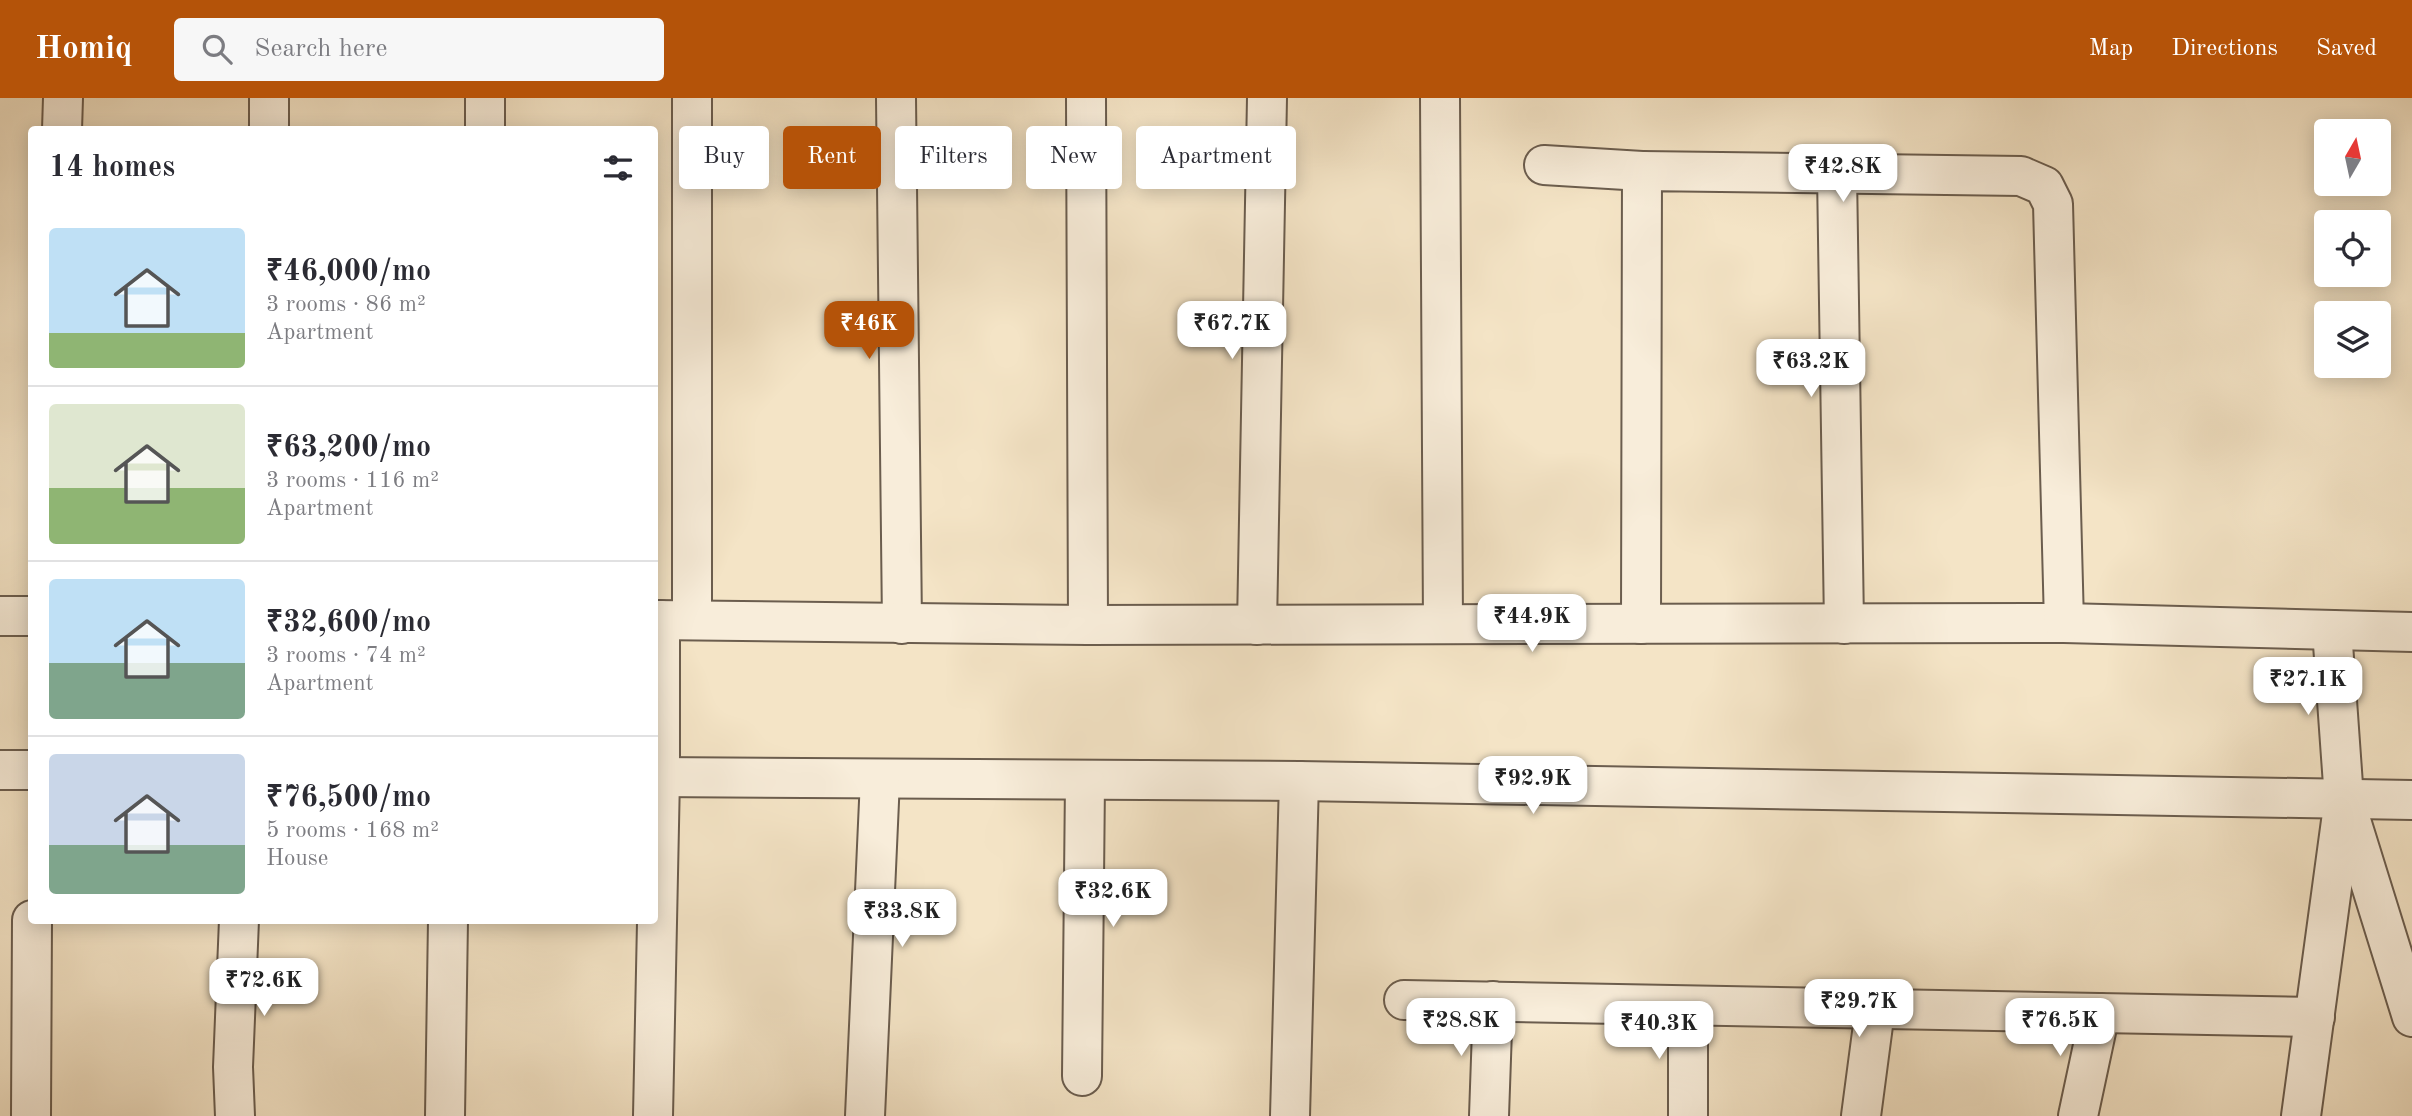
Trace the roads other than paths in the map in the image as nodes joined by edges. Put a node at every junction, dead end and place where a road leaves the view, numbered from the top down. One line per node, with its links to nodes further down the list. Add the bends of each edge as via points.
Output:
1 (63, 98): 9 (street)
2 (269, 98): 10 (street)
3 (485, 98): 11 (street)
4 (691, 98): 17 (street)
5 (896, 98): 19 (street)
6 (1087, 98): 23 (street)
7 (1267, 98): 24 (street)
8 (1440, 98): 20 (street)
9 (62, 126)
10 (269, 126)
11 (485, 126)
12 (1544, 165): 13 (street)
13 (1642, 171): 14 (street); 21 (street)
14 (1837, 174): 18 (street, via 2021,176 2044,186 2053,204); 22 (street)
15 (0, 616): 16 (street)
16 (28, 616)
17 (669, 620): 19 (street); 27 (street)
18 (2064, 623): 22 (street); 25 (street)
19 (902, 624): 23 (street)
20 (1443, 624): 21 (street); 24 (street)
21 (1641, 624): 22 (street)
22 (1844, 624)
23 (1088, 625): 24 (street)
24 (1257, 625)
25 (2332, 630): 26 (street); 34 (street)
26 (2412, 632)
27 (658, 764)
28 (0, 770): 29 (street)
29 (28, 770)
30 (658, 777): 31 (street)
31 (880, 779): 32 (street); 52 (street)
32 (1085, 781): 33 (street); 47 (street)
33 (1299, 781): 34 (street); 53 (street)
34 (2344, 799): 35 (street); 45 (street); 46 (street)
35 (2412, 800)
36 (32, 924): 48 (street)
37 (239, 924): 49 (street)
38 (448, 924): 50 (street)
39 (655, 924): 51 (street)
40 (1404, 1000): 41 (street)
41 (1493, 1001): 42 (street); 54 (street)
42 (1688, 1006): 43 (street); 55 (street)
43 (1875, 1010): 44 (street); 56 (street)
44 (2100, 1013): 45 (street); 57 (street)
45 (2315, 1017): 58 (street)
46 (2412, 1017)
47 (1082, 1076)
48 (31, 1116)
49 (235, 1116)
50 (445, 1116)
51 (653, 1116)
52 (865, 1116)
53 (1290, 1116)
54 (1489, 1116)
55 (1688, 1116)
56 (1861, 1116)
57 (2078, 1116)
58 (2301, 1116)

